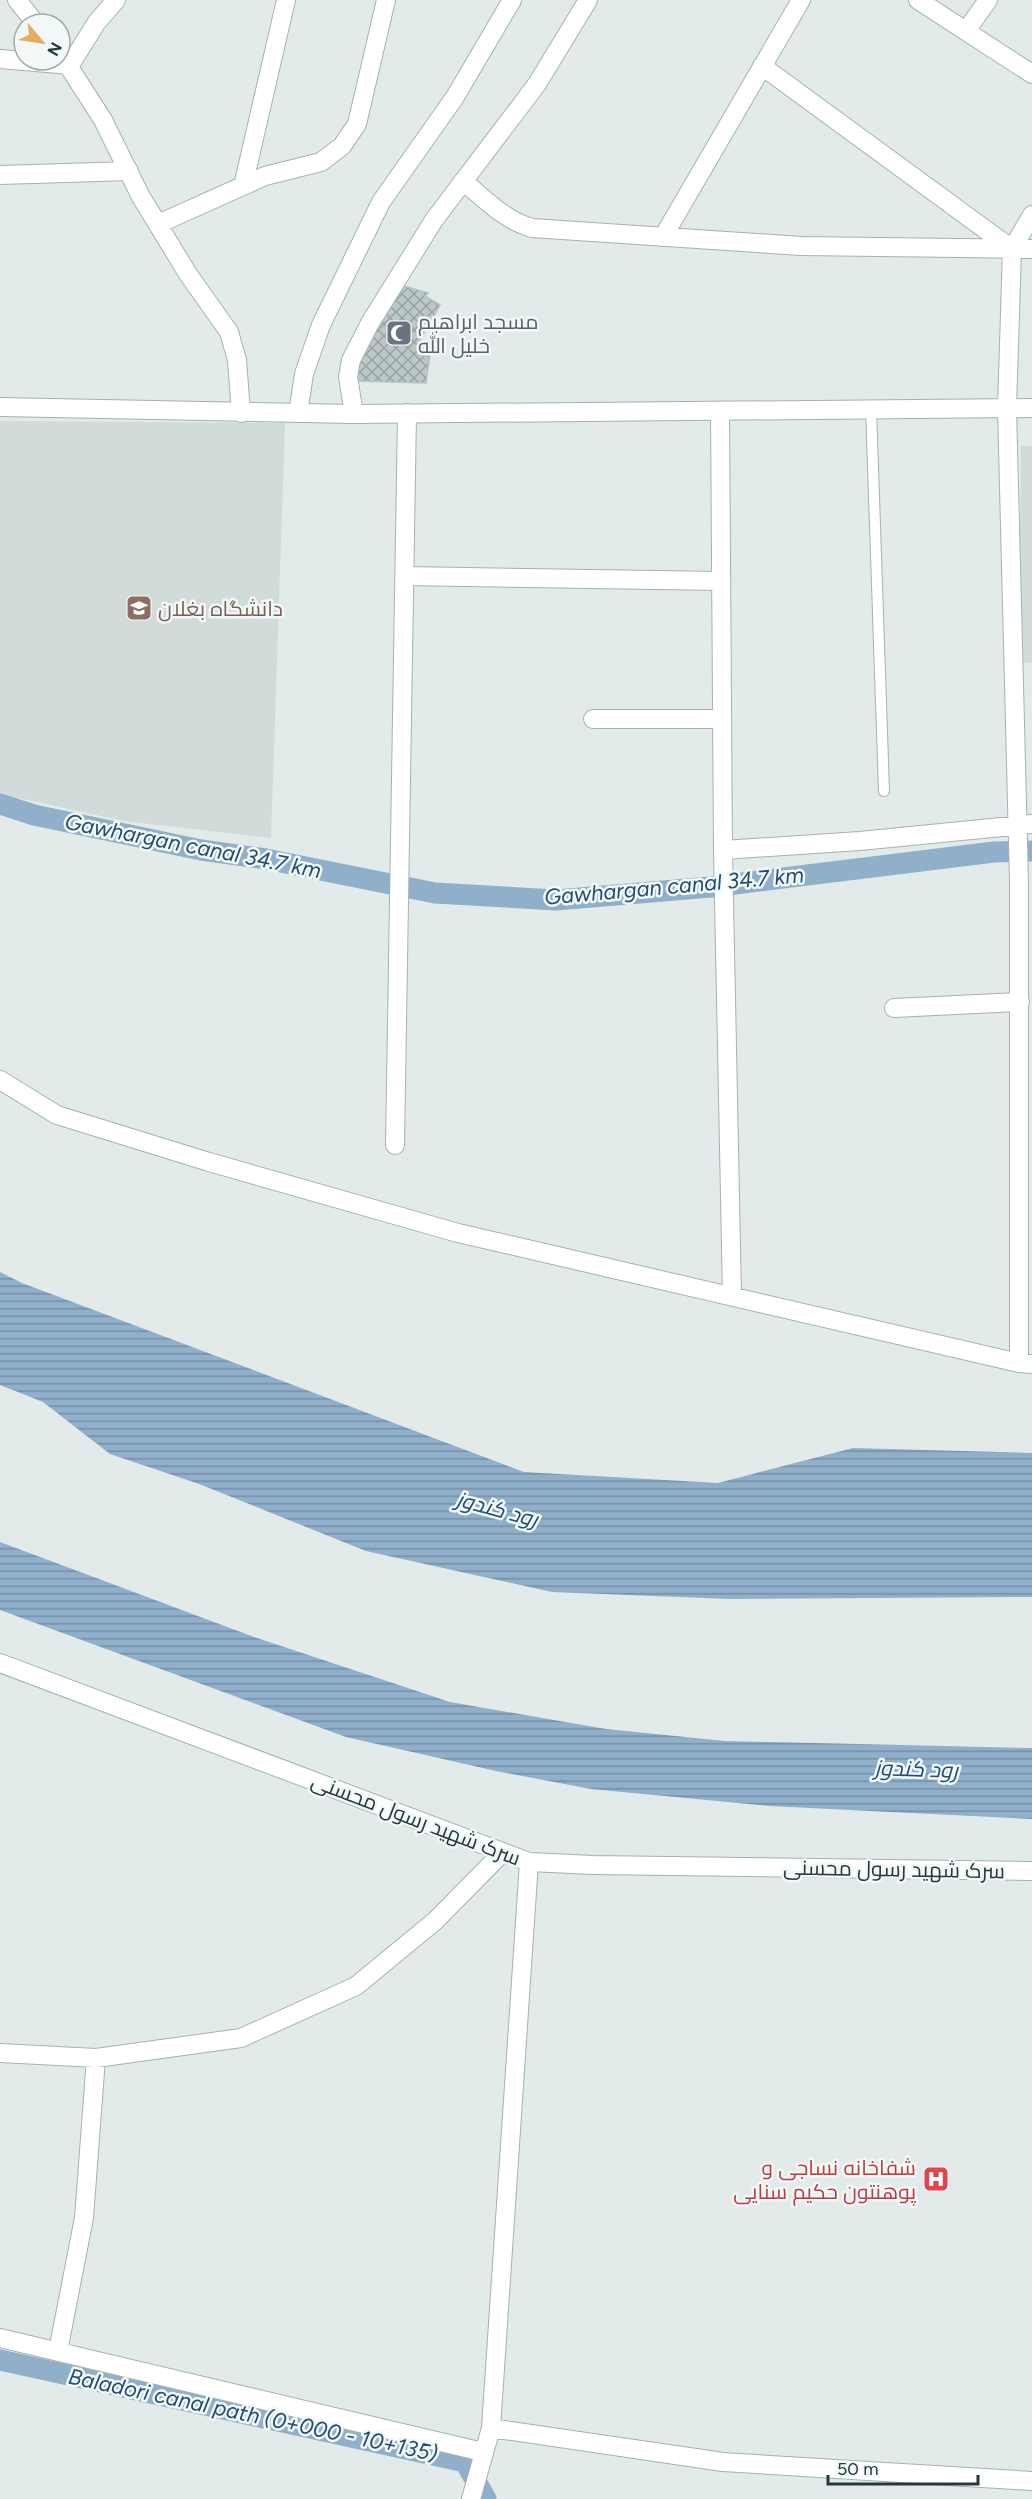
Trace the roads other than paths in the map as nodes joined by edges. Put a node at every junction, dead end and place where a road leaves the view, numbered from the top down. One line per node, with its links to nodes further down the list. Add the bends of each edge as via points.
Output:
1 (17, 0): 10 (street)
2 (116, 0): 12 (street)
3 (286, 0): 19 (street)
4 (386, 0): 19 (street, via 357,124 342,146 321,162)
5 (512, 0): 31 (street, via 455,97 381,202 321,325 304,374)
6 (588, 0): 18 (street, via 537,84)
7 (801, 0): 13 (street)
8 (918, 0): 11 (street)
9 (988, 0): 11 (street)
10 (26, 12)
11 (966, 31): 15 (street)
12 (72, 51)
13 (762, 66): 22 (street); 23 (street)
14 (72, 70): 16 (street)
15 (1032, 74)
16 (129, 171): 17 (street); 21 (street)
17 (0, 175)
18 (463, 181): 22 (street, via 504,215 532,228); 33 (street, via 434,220 351,360 348,376)
19 (243, 186): 21 (street)
20 (1032, 215): 23 (street)
21 (158, 224): 30 (street, via 229,332 237,360)
22 (663, 237): 23 (street, via 801,246)
23 (1012, 249): 24 (street); 27 (street)
24 (1032, 249)
25 (0, 407): 30 (street)
26 (871, 408): 27 (street); 29 (street); 38 (lane)
27 (1007, 408): 28 (street); 39 (street)
28 (1032, 408)
29 (720, 411): 32 (street); 35 (street)
30 (241, 413): 31 (street)
31 (298, 413): 33 (street)
32 (407, 413): 33 (street); 34 (street)
33 (354, 414)
34 (405, 576): 35 (street); 45 (street)
35 (722, 581): 36 (street)
36 (722, 718): 37 (street); 40 (street)
37 (593, 719)
38 (884, 791)
39 (1024, 825): 40 (street); 41 (street)
40 (723, 850): 46 (street)
41 (1025, 881): 42 (street)
42 (1020, 1002): 43 (street); 47 (street)
43 (894, 1008)
44 (0, 1080): 46 (street, via 57,1115 209,1162 458,1233)
45 (396, 1145)
46 (732, 1296): 47 (street)
47 (1026, 1363)
48 (0, 1662): 49 (street, سرک شهید رسول محسنی)
49 (503, 1852): 50 (street, سرک شهید رسول محسنی); 53 (street, via 435,1921 356,1986 241,2038)
50 (529, 1862): 51 (street, سرک شهید رسول محسنی); 56 (street)
51 (1032, 1871)
52 (0, 2053): 53 (street)
53 (96, 2058): 55 (street, via 84,2218)
54 (0, 2338): 55 (street)
55 (58, 2351): 57 (street)
56 (491, 2428): 57 (street); 58 (street, via 723,2462)
57 (483, 2452): 59 (street)
58 (1032, 2481)
59 (471, 2499)

